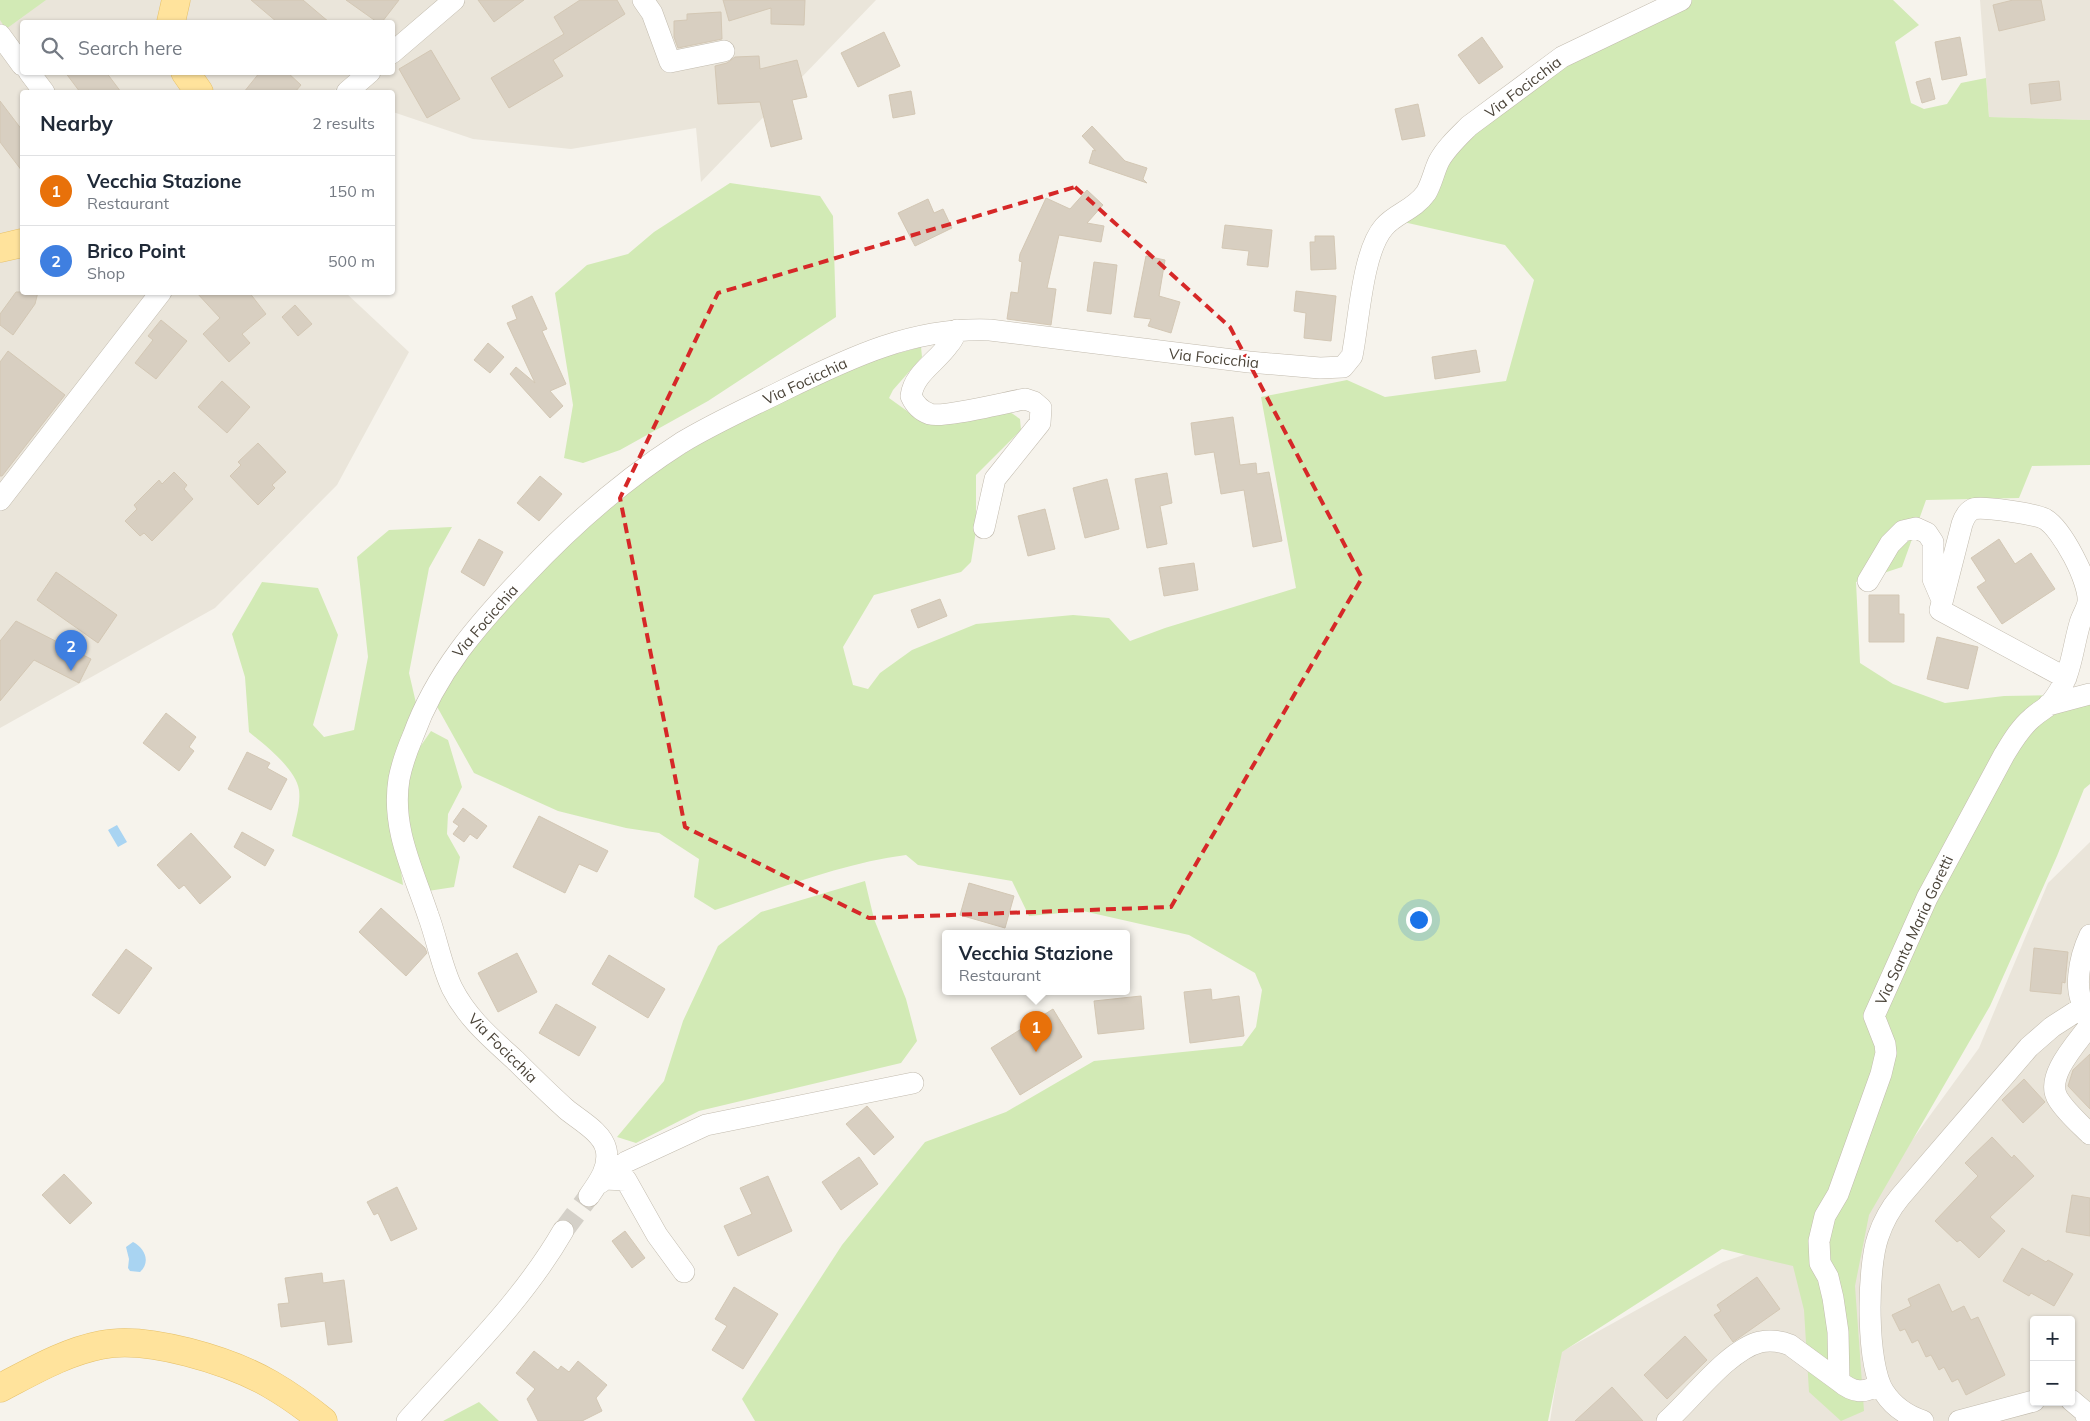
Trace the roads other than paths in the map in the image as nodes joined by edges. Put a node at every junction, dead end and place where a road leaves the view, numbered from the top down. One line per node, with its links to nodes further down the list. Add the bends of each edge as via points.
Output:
1 (176, 0): 5 (main road)
2 (454, 0): 7 (street)
3 (643, 0): 8 (street, via 652,13 670,62)
4 (1681, 0): 19 (street, Via Focicchia, via 1562,57 1460,135 1440,160 1422,198 1384,226 1375,241 1352,356 1343,367 1249,362 1008,331)
5 (171, 20)
6 (0, 35): 9 (street)
7 (395, 50)
8 (724, 51)
9 (20, 61)
10 (30, 75): 13 (street)
11 (187, 75): 14 (main road)
12 (367, 75): 15 (street)
13 (42, 90)
14 (198, 90)
15 (349, 90)
16 (20, 243): 17 (main road)
17 (0, 248)
18 (159, 295): 20 (street)
19 (957, 330): 21 (street, via 950,344 917,379 912,389 911,396 919,408 932,415 1025,398 1041,408 1040,423 994,479); 31 (street, Via Focicchia, via 898,342 827,370 705,430 646,467 570,528 481,621 450,662 420,716 402,768 397,809 406,855 441,961 459,1000 476,1023 603,1142 607,1161)
20 (0, 500)
21 (984, 528)
22 (1868, 581): 23 (street, via 1890,544 1903,531 1916,528 1927,533 1933,542 1933,579)
23 (1942, 600): 24 (street, via 1940,610); 24 (street, Via Santa Maria Goretti, via 1962,524 1973,509 2032,514 2046,520 2070,548 2087,591 2088,602)
24 (2066, 678): 26 (street, Via Santa Maria Goretti)
25 (2090, 694): 26 (street)
26 (2048, 705): 34 (street, Via Santa Maria Goretti, via 2015,736 2004,755 1931,890 1874,1016 1885,1044 1881,1074 1838,1194 1825,1216 1819,1241 1820,1263 1834,1298)
27 (2090, 935): 28 (street, via 2079,980 2080,998)
28 (2088, 1015): 30 (street, via 2059,1069 2053,1088 2062,1105); 35 (street, via 2047,1031 2029,1047 1900,1197 1886,1218 1875,1245 1870,1280 1872,1342)
29 (913, 1084): 31 (street, via 706,1125 626,1162)
30 (2090, 1134)
31 (596, 1187): 33 (street, via 626,1180 657,1235)
32 (563, 1231): 40 (street, via 517,1297)
33 (684, 1272)
34 (1839, 1381): 35 (street, via 1859,1392 1872,1390); 41 (street, via 1790,1345 1761,1342 1751,1345 1724,1365)
35 (1880, 1384): 42 (street, via 1890,1401)
36 (0, 1388): 39 (main road, via 86,1348 107,1344 149,1344 198,1355 269,1383)
37 (2030, 1402): 43 (street)
38 (2075, 1403): 44 (street, via 2084,1411)
39 (323, 1421)
40 (407, 1421)
41 (1667, 1421)
42 (1923, 1421)
43 (1959, 1421)
44 (2088, 1421)

